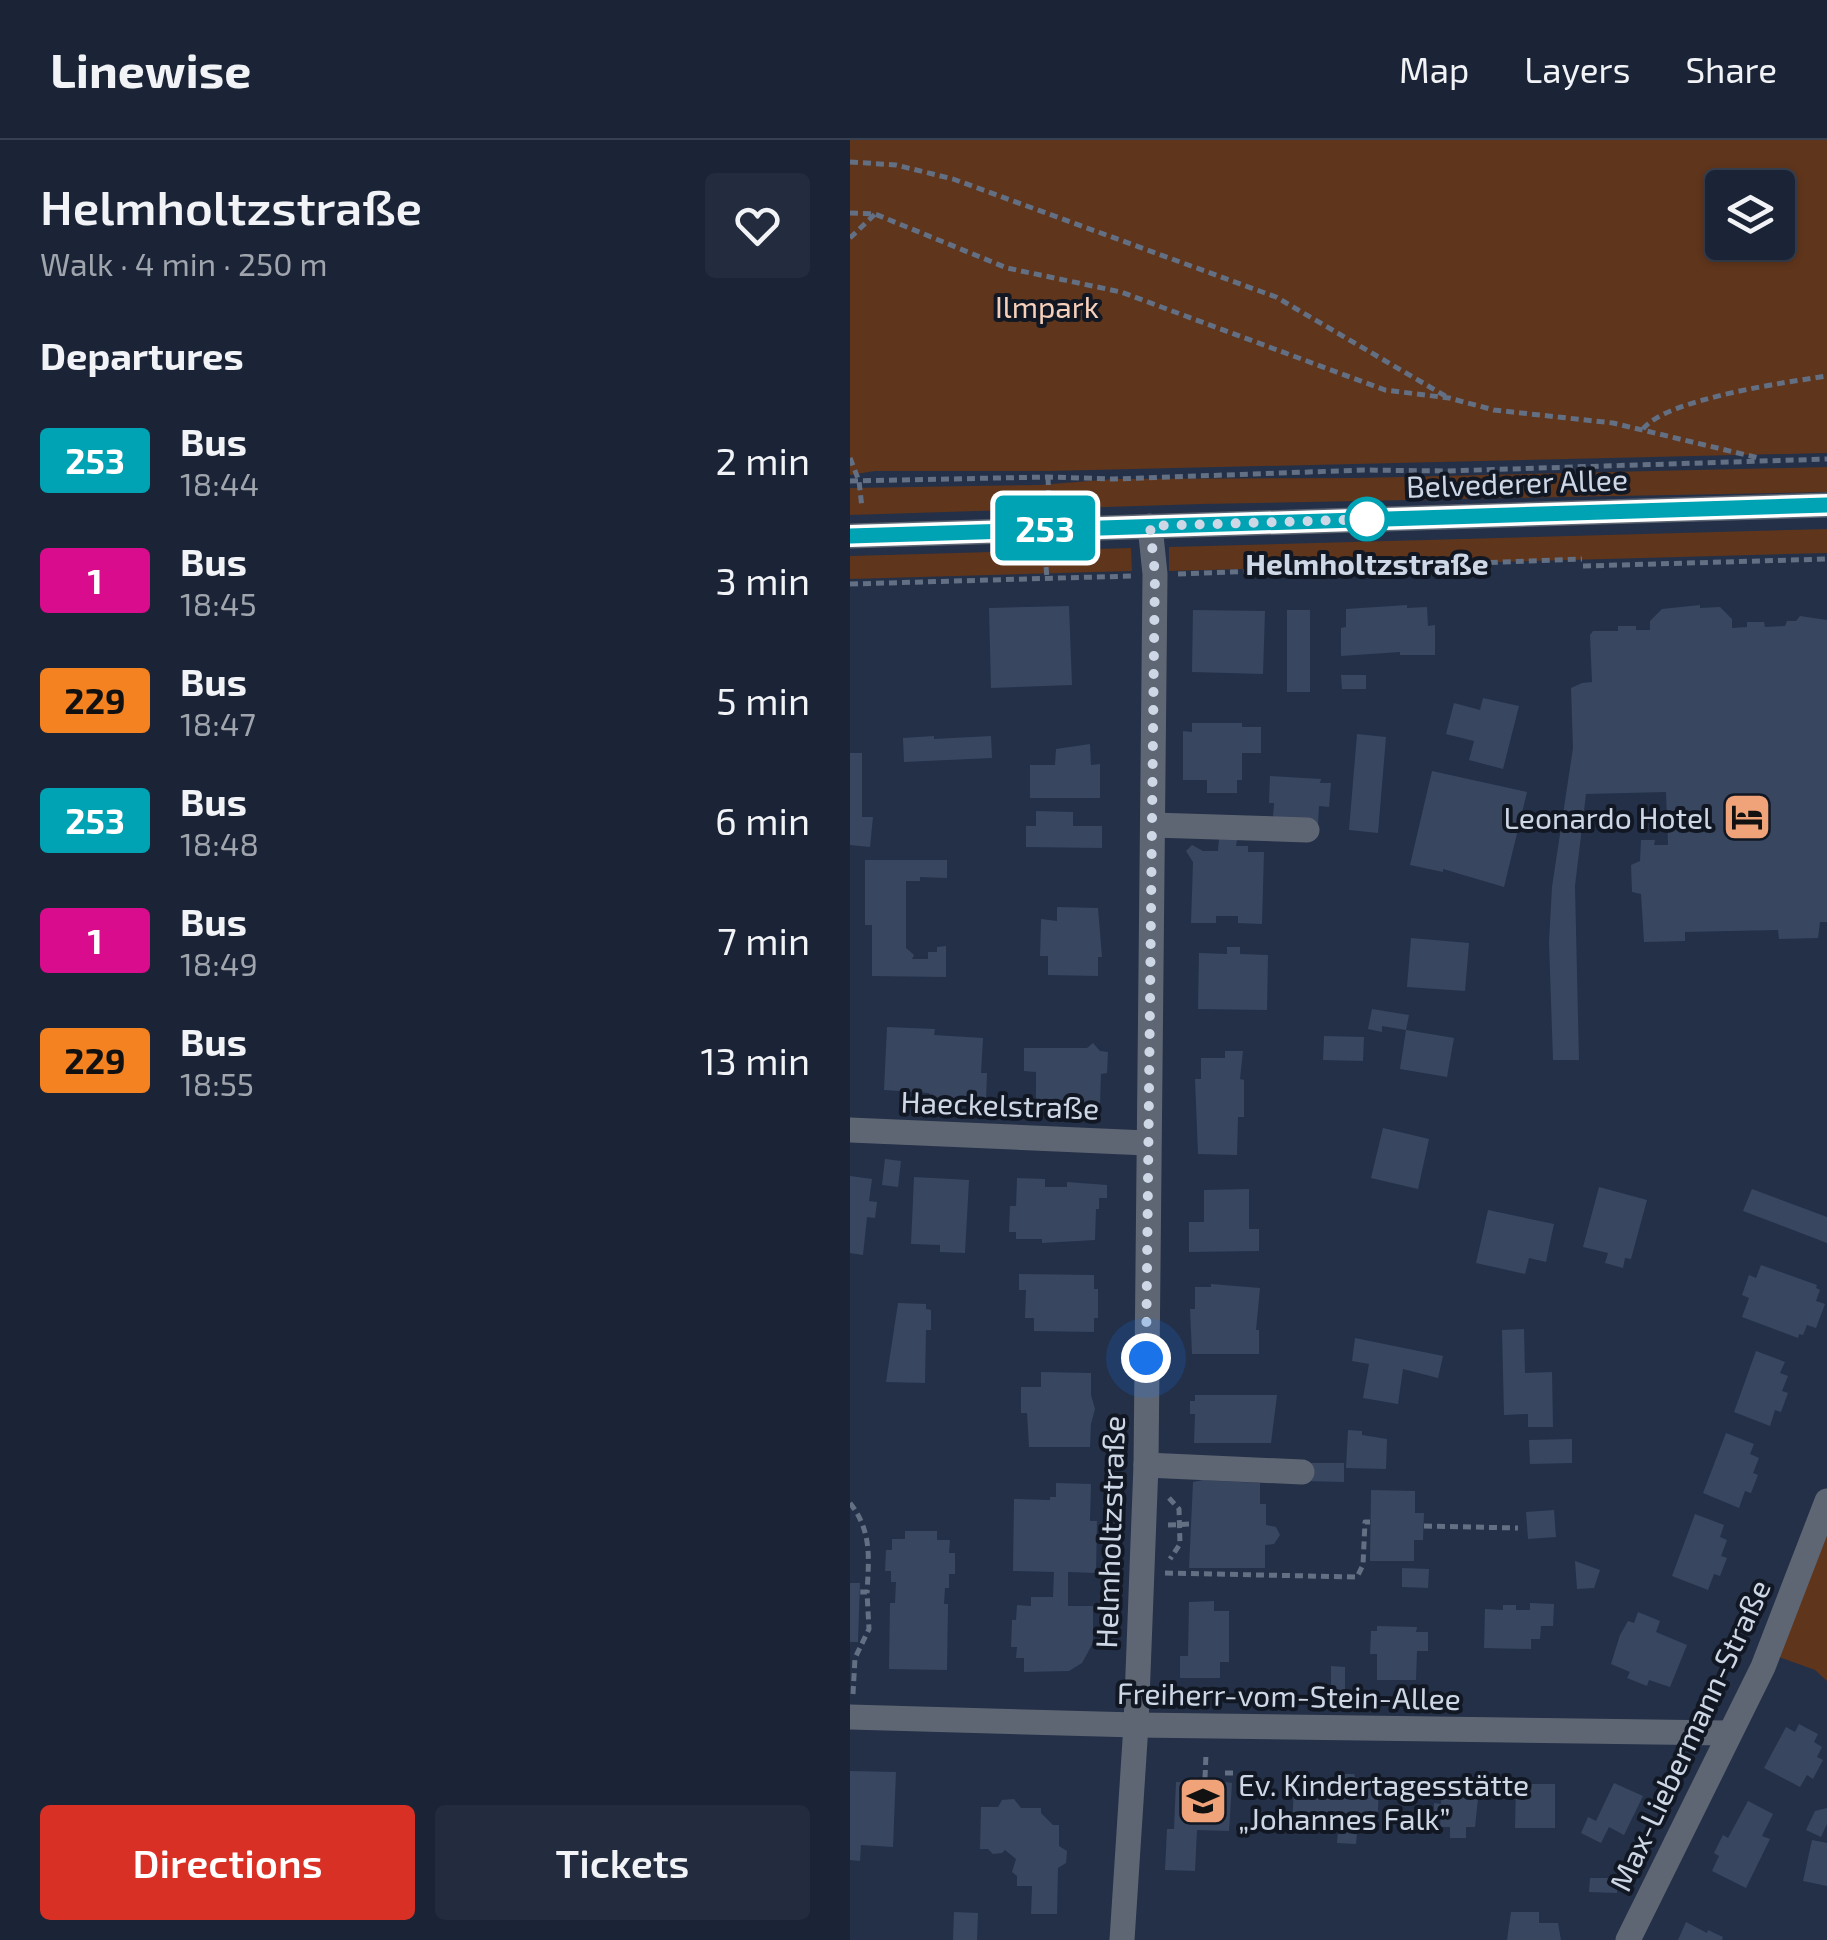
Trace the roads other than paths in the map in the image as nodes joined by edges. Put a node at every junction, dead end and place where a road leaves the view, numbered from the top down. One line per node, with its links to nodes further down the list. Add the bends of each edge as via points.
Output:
1 (1827, 505): 2 (street, Belvederer Allee)
2 (1150, 526): 3 (street, Belvederer Allee); 4 (street, Helmholtzstraße)
3 (850, 536)
4 (1154, 825): 5 (street); 7 (street, Helmholtzstraße)
5 (1307, 830)
6 (850, 1130): 7 (street, Haeckelstraße)
7 (1147, 1143): 8 (street, Helmholtzstraße)
8 (1146, 1465): 9 (street); 12 (street, Helmholtzstraße)
9 (1302, 1472)
10 (1827, 1501): 13 (street, Max-Liebermann-Straße, via 1780,1625)
11 (851, 1717): 12 (street, Freiherr-vom-Stein-Allee)
12 (1136, 1725): 13 (street, Freiherr-vom-Stein-Allee); 14 (street, Helmholtzstraße)
13 (1728, 1732): 15 (street, Max-Liebermann-Straße)
14 (1122, 1940)
15 (1628, 1940)

